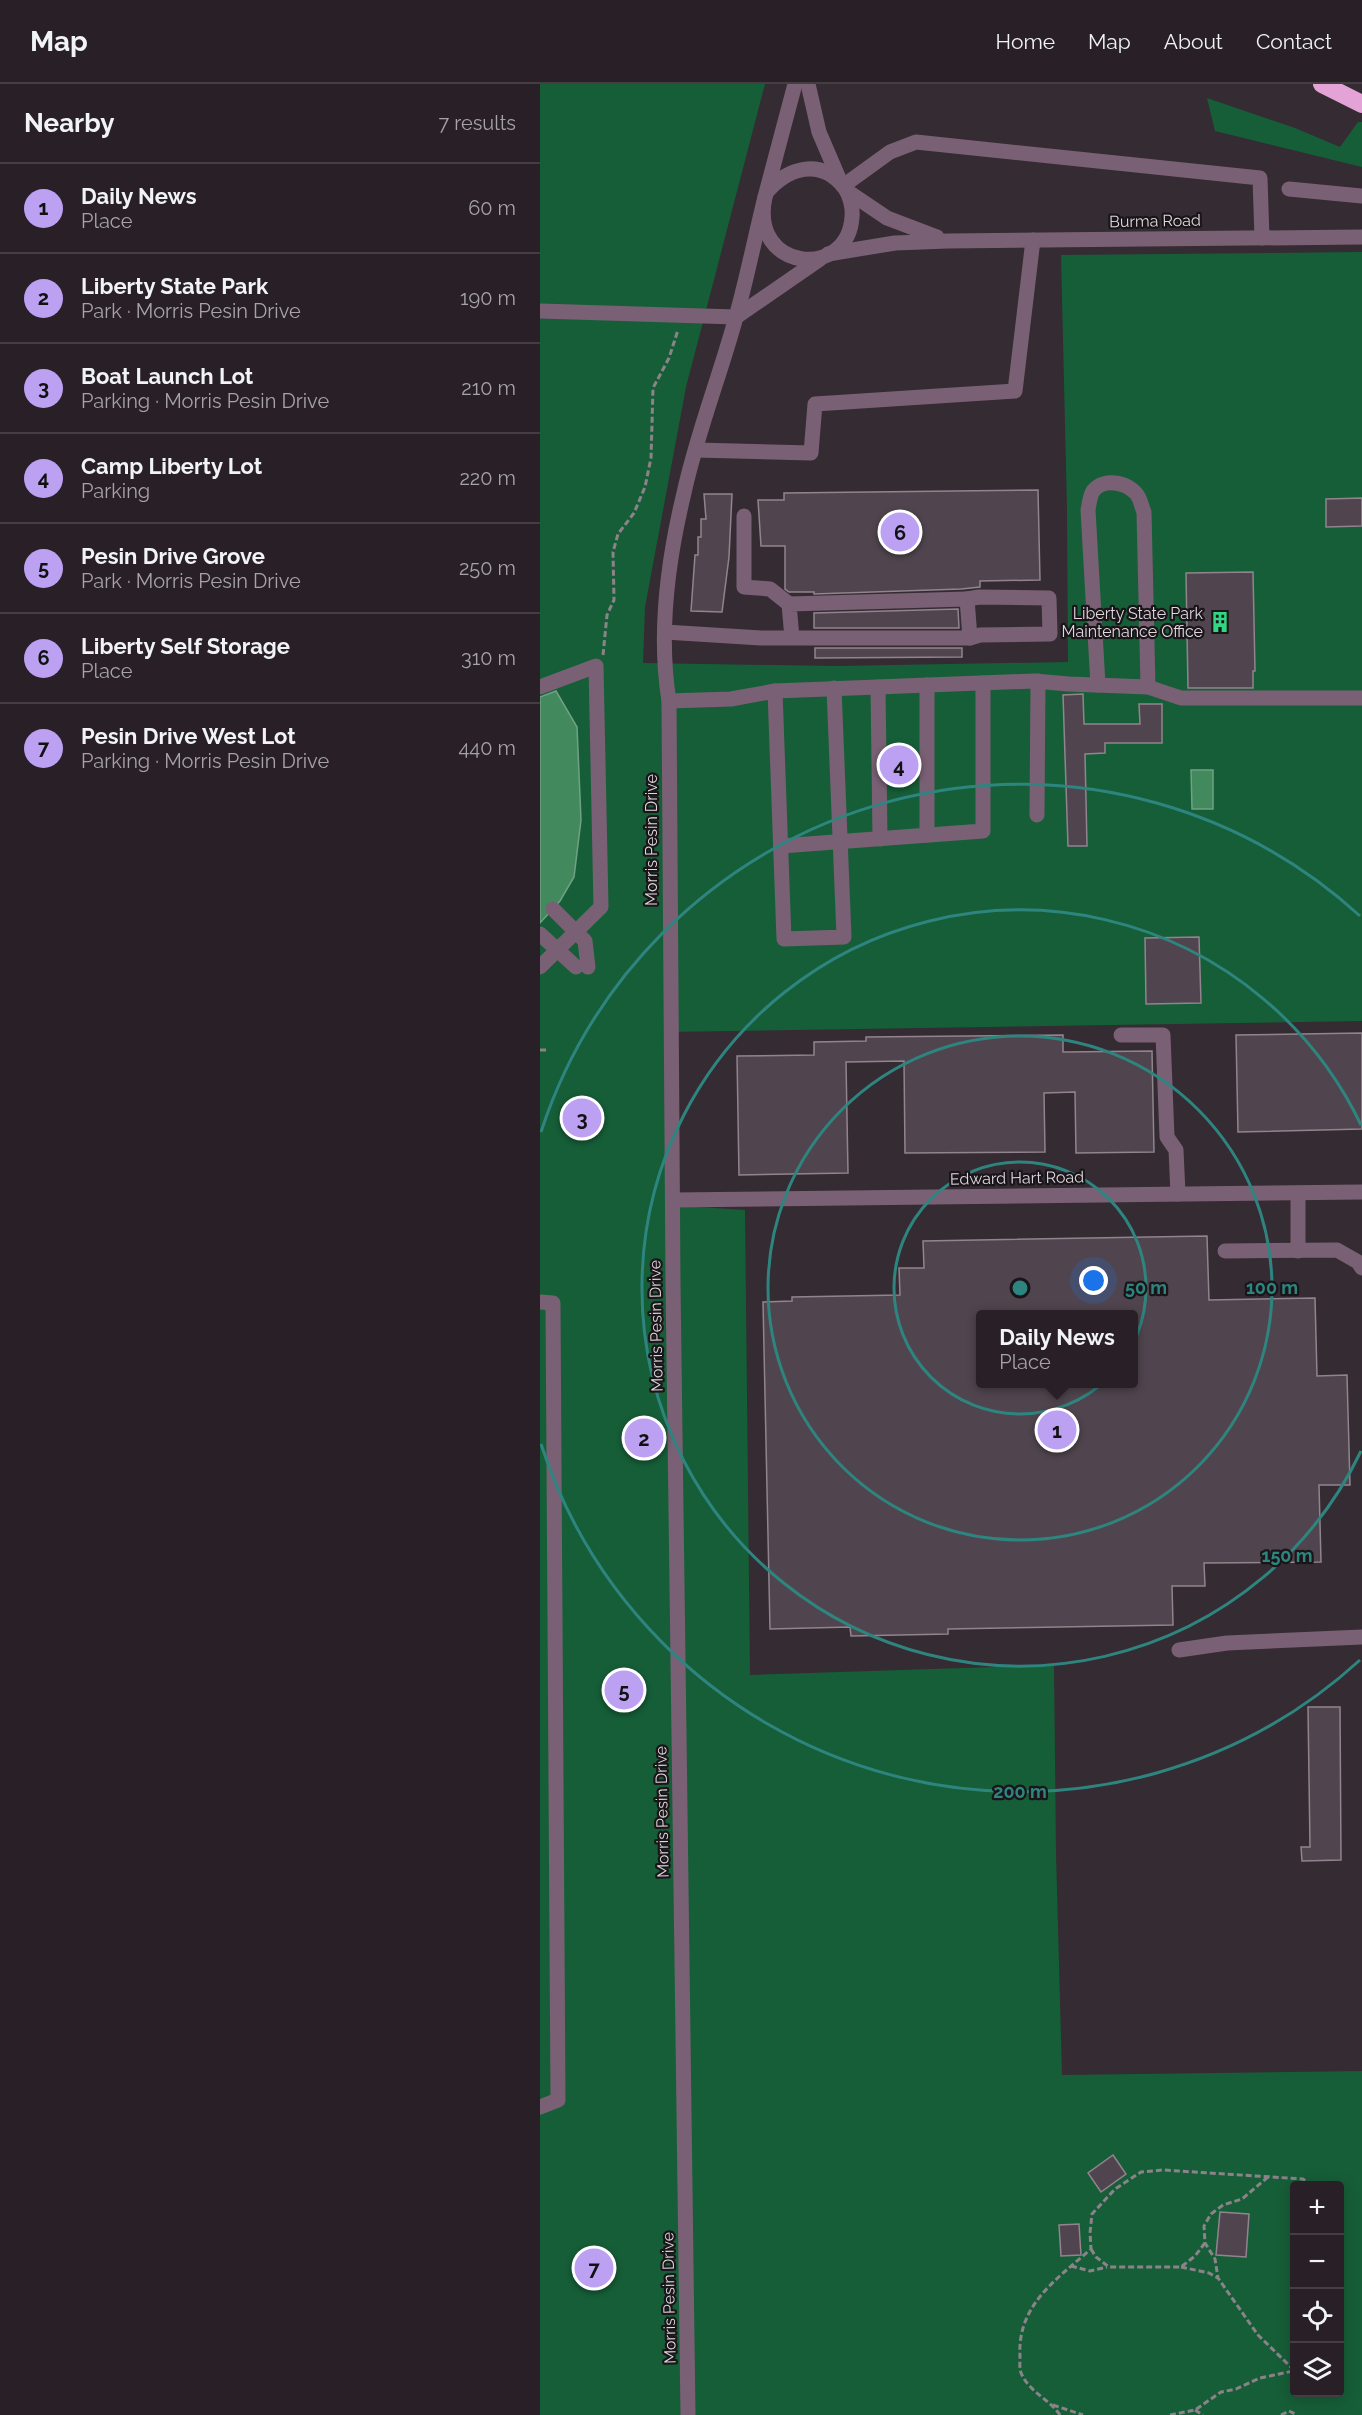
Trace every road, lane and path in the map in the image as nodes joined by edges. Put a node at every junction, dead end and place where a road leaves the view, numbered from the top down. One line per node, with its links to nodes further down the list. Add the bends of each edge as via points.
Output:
1 (795, 84): 7 (street, Morris Pesin Drive)
2 (808, 84): 5 (street, via 819,132)
3 (1322, 84): 4 (highway)
4 (1362, 104)
5 (843, 187): 7 (street, via 826,173 805,169 777,180); 10 (street, via 890,152 916,142 1260,178); 12 (street, Burma Road, via 886,218); 13 (street, via 852,206 851,225 842,243)
6 (1289, 189): 8 (street)
7 (765, 195): 13 (street, via 763,222 771,242 780,251 802,259); 15 (street, Morris Pesin Drive)
8 (1362, 196)
9 (1362, 237): 10 (street, Burma Road)
10 (1262, 238): 11 (street, Burma Road)
11 (1033, 240): 12 (street, Burma Road); 17 (street, via 1015,391 815,404 811,453)
12 (948, 241): 13 (street, Burma Road, via 895,243)
13 (825, 256): 15 (street)
14 (540, 312): 15 (street)
15 (736, 317): 17 (street, Morris Pesin Drive)
16 (680, 327): 24 (path, via 653,388 651,458 638,505 618,534 613,552 614,600 604,630 605,650)
17 (696, 450): 21 (street, Morris Pesin Drive, via 676,536)
18 (744, 516): 20 (street, via 744,587 770,590)
19 (967, 599): 20 (street); 23 (street); 23 (street, via 1049,598 1050,634)
20 (789, 604): 22 (street)
21 (665, 632): 22 (street); 35 (street, Morris Pesin Drive, via 664,670)
22 (792, 638): 23 (street)
23 (970, 638)
24 (596, 666): 29 (street); 42 (street, via 601,907)
25 (1038, 681): 26 (street); 28 (street); 36 (street)
26 (983, 683): 27 (street); 37 (street, via 983,831)
27 (927, 685): 30 (street); 37 (street)
28 (1098, 685): 31 (street); 31 (street, via 1088,510 1091,494 1100,485 1112,482 1127,486 1139,496 1144,512)
29 (540, 687)
30 (878, 687): 32 (street); 38 (street)
31 (1148, 687): 34 (street, via 1181,698)
32 (834, 688): 33 (street); 39 (street)
33 (775, 691): 35 (street, via 730,699); 40 (street)
34 (1362, 698)
35 (669, 701): 52 (street, Morris Pesin Drive)
36 (1036, 815)
37 (927, 835): 38 (street)
38 (880, 839): 39 (street)
39 (840, 842): 40 (street); 40 (street, via 844,937 784,939)
40 (781, 846)
41 (553, 909): 42 (street)
42 (576, 932): 44 (street); 44 (street, via 585,941 582,967)
43 (540, 934): 44 (street)
44 (557, 950): 45 (street)
45 (540, 967)
46 (1121, 1035): 51 (street, via 1163,1035 1167,1137 1176,1150)
47 (540, 1050): 48 (path)
48 (548, 1050)
49 (1362, 1192): 50 (street, Edward Hart Road)
50 (1298, 1193): 51 (street, Edward Hart Road); 54 (street)
51 (1178, 1194): 52 (street, Edward Hart Road)
52 (673, 1200): 72 (street, Morris Pesin Drive)
53 (1225, 1251): 54 (street)
54 (1298, 1251): 55 (street, via 1336,1251)
55 (1362, 1268)
56 (540, 1302): 59 (street, via 553,1303 558,2088 558,2100)
57 (1362, 1637): 58 (street, via 1227,1643)
58 (1179, 1650)
59 (540, 2108)
60 (1268, 2177): 61 (path); 62 (path, via 1242,2199 1210,2214 1204,2226); 63 (path, via 1188,2170 1140,2172 1115,2189 1092,2214)
61 (1306, 2181)
62 (1205, 2243): 66 (path); 67 (path, via 1215,2259)
63 (1091, 2249): 64 (path); 65 (path)
64 (1071, 2266): 65 (path, via 1090,2271); 70 (path, via 1053,2280 1030,2310 1019,2342 1021,2374)
65 (1109, 2267): 66 (path)
66 (1181, 2268): 67 (path)
67 (1218, 2278): 68 (path, via 1258,2335)
68 (1290, 2367)
69 (1290, 2372): 71 (path, via 1221,2391)
70 (1053, 2405): 73 (path); 74 (path)
71 (1195, 2410): 75 (path); 76 (path)
72 (688, 2415)
73 (1060, 2415)
74 (1083, 2415)
75 (1170, 2415)
76 (1203, 2415)
77 (1281, 2415): 78 (path, via 1289,2411)
78 (1297, 2415)

